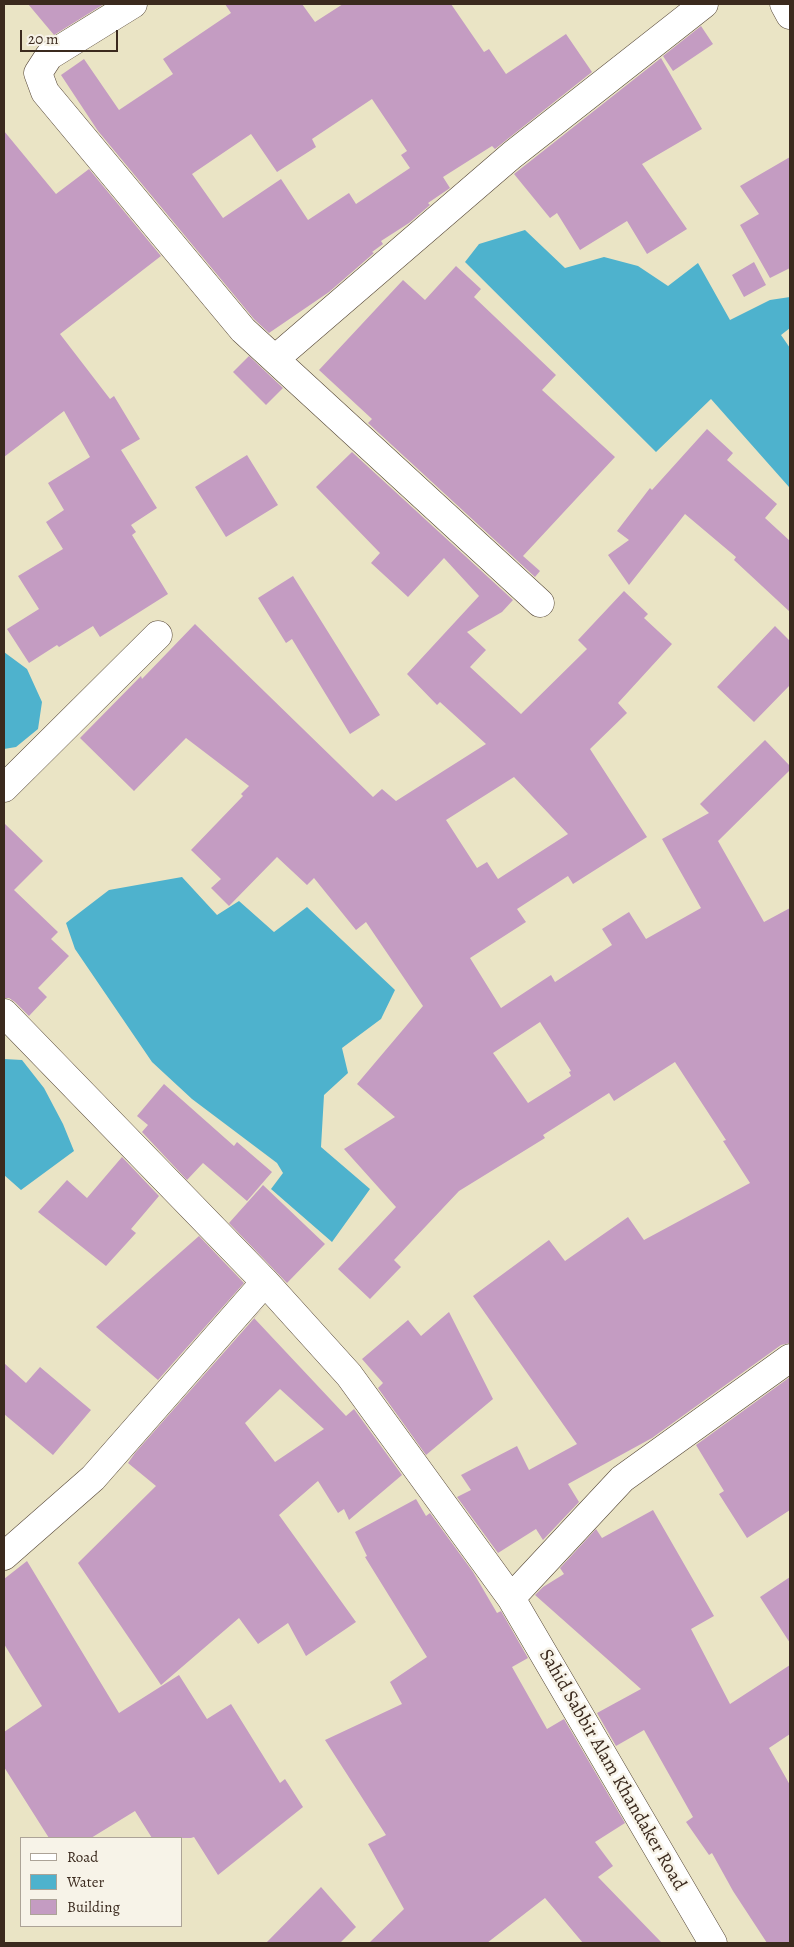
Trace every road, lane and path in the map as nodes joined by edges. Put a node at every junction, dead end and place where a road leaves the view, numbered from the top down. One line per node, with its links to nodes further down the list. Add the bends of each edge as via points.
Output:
1 (133, 4): 5 (street, via 49,56 38,73 45,92 243,330)
2 (704, 4): 5 (street, via 512,155)
3 (784, 4): 4 (street)
4 (790, 15)
5 (275, 359): 6 (street)
6 (540, 604)
7 (158, 635): 8 (street)
8 (4, 788)
9 (4, 1013): 10 (street, Sahid Sabbir Alam Khandaker Road)
10 (265, 1282): 12 (street, via 94,1478); 13 (street, Sahid Sabbir Alam Khandaker Road, via 350,1375)
11 (790, 1358): 13 (street, via 622,1479)
12 (4, 1556)
13 (511, 1598): 14 (street, Sahid Sabbir Alam Khandaker Road)
14 (713, 1943)

